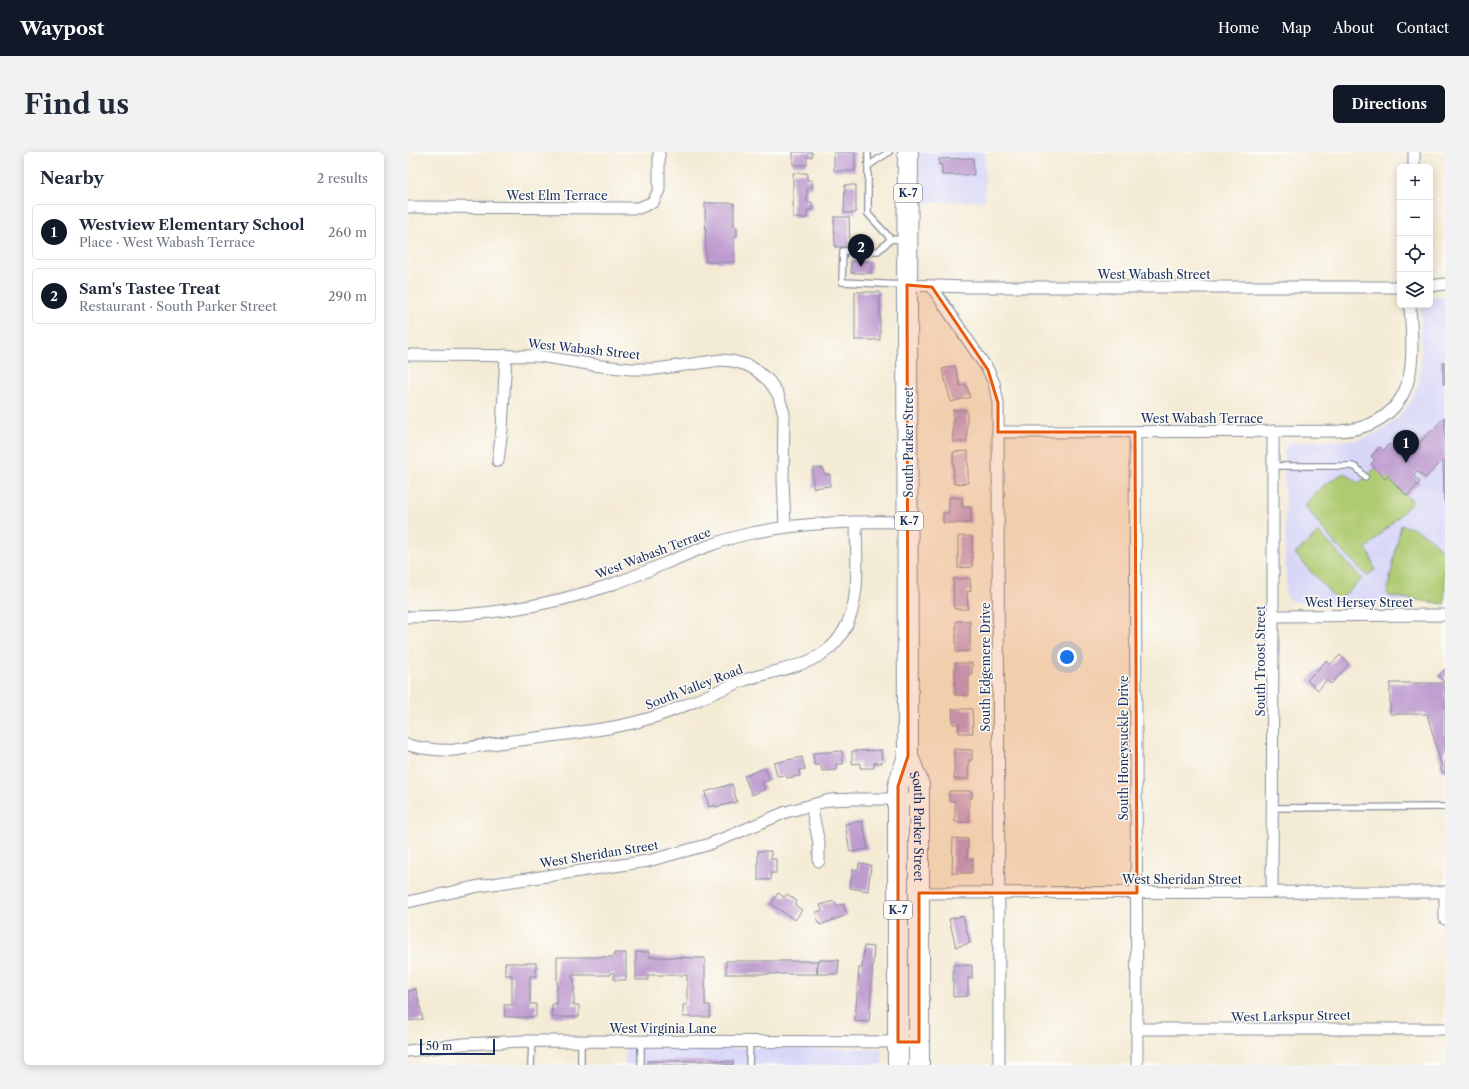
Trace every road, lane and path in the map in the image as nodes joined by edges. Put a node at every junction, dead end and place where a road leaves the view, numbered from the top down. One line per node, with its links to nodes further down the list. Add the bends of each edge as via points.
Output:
1 (659, 152): 8 (street, West Elm Terrace, via 658,190 653,202 639,208)
2 (868, 152): 7 (lane)
3 (889, 152): 7 (lane)
4 (908, 152): 9 (highway, South Parker Street / K-7)
5 (1414, 152): 6 (street)
6 (1414, 164)
7 (868, 166): 9 (lane, via 868,214)
8 (408, 207)
9 (900, 239): 11 (highway, South Parker Street / K-7); 11 (lane, via 878,251 843,251 842,282)
10 (1445, 284): 12 (street)
11 (907, 285): 13 (street, West Wabash Street); 25 (highway, South Parker Street / K-7)
12 (1433, 286)
13 (932, 287): 14 (street, West Wabash Street); 19 (street, South Edgemere Drive, via 988,370 994,383 998,403)
14 (1397, 287)
15 (1410, 308): 18 (street, West Wabash Terrace, via 1411,369 1406,387 1397,403 1383,418 1352,431)
16 (408, 354): 17 (street, West Wabash Street)
17 (506, 355): 21 (street); 26 (street, West Wabash Street, via 553,357 631,369 656,369 721,360 747,365 756,370 769,381 778,394 784,414)
18 (1273, 431): 20 (street, West Wabash Terrace); 22 (street, South Troost Street)
19 (998, 432): 20 (street, West Wabash Terrace); 41 (street, South Edgemere Drive)
20 (1135, 432): 37 (street, South Honeysuckle Drive)
21 (498, 461)
22 (1273, 466): 23 (lane, via 1352,466); 28 (street, South Troost Street)
23 (1365, 477)
24 (856, 522): 25 (street, West Wabash Terrace); 26 (street, West Wabash Terrace, via 825,522); 30 (street, South Valley Road, via 855,600 850,617 835,643 809,661 747,679 666,713 621,726 455,750 423,749)
25 (909, 522): 31 (highway, South Parker Street / K-7)
26 (785, 527): 29 (street, West Wabash Terrace, via 720,542 613,584 548,602 467,615)
27 (1445, 615): 28 (street, West Hersey Street)
28 (1274, 616): 35 (street, South Troost Street)
29 (408, 617)
30 (408, 745)
31 (908, 756): 32 (highway, South Parker Street / K-7, via 898,786); 40 (highway, South Parker Street / K-7, via 919,785)
32 (898, 798): 33 (street, West Sheridan Street, via 852,798); 50 (highway, South Parker Street / K-7)
33 (811, 805): 36 (street, via 819,842); 42 (street, West Sheridan Street, via 786,812 707,845 648,861 479,886)
34 (1445, 807): 35 (lane)
35 (1273, 808): 38 (street, South Troost Street)
36 (819, 861)
37 (1137, 892): 38 (street, West Sheridan Street); 41 (street, West Sheridan Street); 45 (street, South Honeysuckle Drive)
38 (1272, 892): 39 (street, West Sheridan Street)
39 (1445, 892): 43 (street)
40 (919, 893): 41 (street, West Sheridan Street); 51 (highway, South Parker Street / K-7)
41 (999, 893): 59 (street, South Edgemere Drive)
42 (408, 902)
43 (1445, 919)
44 (1445, 1029): 45 (street, West Larkspur Street)
45 (1137, 1030): 60 (street, South Honeysuckle Drive)
46 (641, 1040): 48 (street, West Virginia Lane); 49 (street, West Virginia Lane); 55 (lane)
47 (532, 1041): 48 (street, West Virginia Lane); 52 (street, West Virginia Lane, via 463,1044); 53 (lane)
48 (582, 1041): 54 (lane)
49 (750, 1041): 50 (street, West Virginia Lane); 56 (lane)
50 (898, 1042): 51 (street, West Virginia Lane); 57 (highway, South Parker Street / K-7)
51 (919, 1042): 58 (highway, South Parker Street / K-7)
52 (408, 1051)
53 (531, 1065)
54 (581, 1065)
55 (641, 1065)
56 (749, 1065)
57 (898, 1065)
58 (919, 1065)
59 (999, 1065)
60 (1137, 1065)

